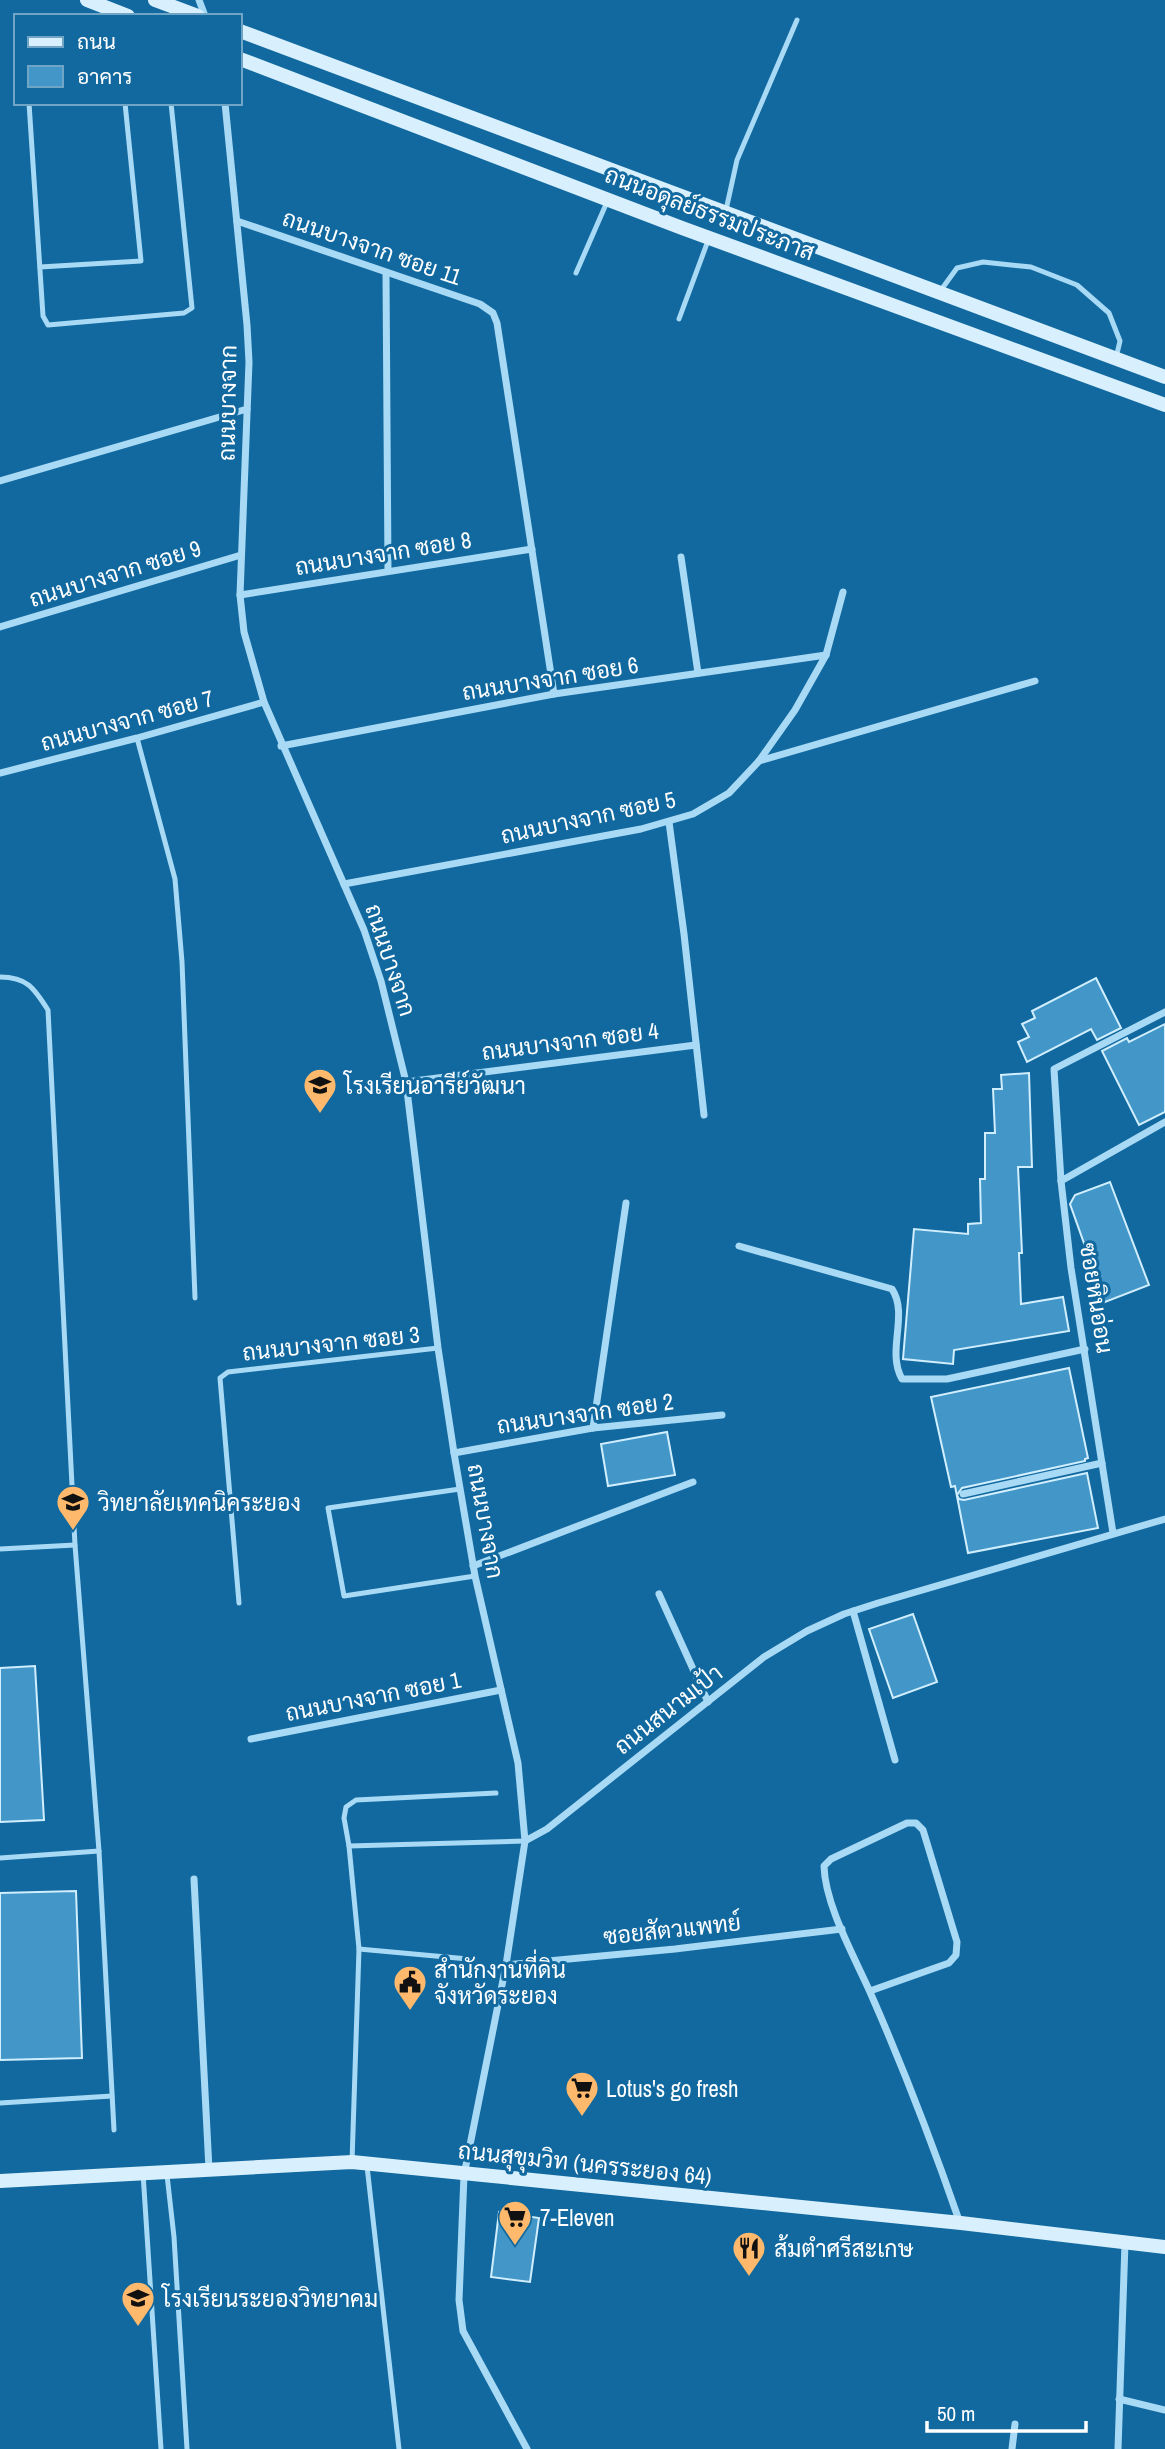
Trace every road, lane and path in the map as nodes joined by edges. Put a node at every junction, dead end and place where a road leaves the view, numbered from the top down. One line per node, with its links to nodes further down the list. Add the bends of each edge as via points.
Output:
1 (87, 0): 3 (street)
2 (155, 0): 4 (street)
3 (123, 14)
4 (193, 14)
5 (797, 20): 13 (lane, via 737,160)
6 (242, 32): 13 (street, ถนนอดุลย์ธรรมประภาส)
7 (242, 60): 12 (street, ถนนอดุลย์ธรรมประภาส)
8 (29, 105): 16 (lane)
9 (125, 105): 16 (lane, via 141,261)
10 (171, 105): 16 (lane, via 193,305 190,311 48,325 43,316)
11 (225, 105): 14 (street, ถนนบางจาก)
12 (608, 200): 15 (street, ถนนอดุลย์ธรรมประภาส); 17 (lane)
13 (726, 213): 19 (street, ถนนอดุลย์ธรรมประภาส)
14 (237, 221): 18 (street, ถนนบางจาก ซอย 11); 26 (street, ถนนบางจาก, via 247,325)
15 (709, 238): 20 (lane); 22 (street, ถนนอดุลย์ธรรมประภาส)
16 (40, 267)
17 (576, 273)
18 (386, 274): 28 (street, ถนนบางจาก ซอย 11, via 480,304 493,313); 31 (street)
19 (939, 293): 21 (street, ถนนอดุลย์ธรรมประภาส); 23 (lane, via 957,268 983,262 1031,267 1077,285 1109,313 1120,341)
20 (679, 319)
21 (1021, 323): 22 (street); 23 (street, ถนนอดุลย์ธรรมประภาส)
22 (1013, 349): 25 (street, ถนนอดุลย์ธรรมประภาส)
23 (1116, 359): 24 (street, ถนนอดุลย์ธรรมประภาส)
24 (1165, 377)
25 (1165, 405)
26 (247, 410): 27 (street); 29 (street, ถนนบางจาก)
27 (0, 481)
28 (531, 549): 31 (street, ถนนบางจาก ซอย 8); 38 (street)
29 (241, 555): 33 (street, ถนนบางจาก); 34 (street, ถนนบางจาก ซอย 9)
30 (681, 556): 36 (street)
31 (388, 571): 33 (street, ถนนบางจาก ซอย 8)
32 (843, 592): 35 (street, ถนนบางจาก ซอย 5)
33 (240, 594): 39 (street, ถนนบางจาก, via 244,632)
34 (0, 628)
35 (826, 655): 36 (street, ถนนบางจาก ซอย 6); 42 (street, ถนนบางจาก ซอย 5)
36 (698, 673): 38 (street, ถนนบางจาก ซอย 6)
37 (1035, 681): 42 (street)
38 (554, 694): 41 (street, ถนนบางจาก ซอย 6)
39 (264, 702): 40 (street, ถนนบางจาก ซอย 7); 41 (street, ถนนบางจาก)
40 (137, 738): 43 (street, ถนนบางจาก ซอย 7); 55 (lane, via 175,879)
41 (281, 746): 45 (street, ถนนบางจาก)
42 (759, 761): 44 (street, ถนนบางจาก ซอย 5, via 729,793)
43 (0, 773)
44 (669, 822): 45 (street, ถนนบางจาก ซอย 5); 48 (street)
45 (344, 884): 49 (street, ถนนบางจาก, via 381,981)
46 (0, 977): 67 (lane, via 18,977 37,992 48,1010)
47 (1165, 1012): 52 (street, ซอยหินอ่อน, via 1054,1069)
48 (696, 1045): 49 (street, ถนนบางจาก ซอย 4); 50 (street)
49 (406, 1082): 56 (street, ถนนบางจาก)
50 (704, 1115)
51 (1165, 1122): 52 (street)
52 (1061, 1181): 57 (street, ซอยหินอ่อน)
53 (626, 1203): 59 (street)
54 (739, 1246): 57 (street, via 892,1289 898,1298 895,1367 902,1379 947,1379)
55 (195, 1298)
56 (438, 1348): 60 (street, ถนนบางจาก); 72 (lane, ถนนบางจาก ซอย 3, via 228,1372 219,1377)
57 (1085, 1349): 61 (street, ซอยหินอ่อน)
58 (722, 1415): 59 (street, ถนนบางจาก ซอย 2)
59 (593, 1428): 60 (street, ถนนบางจาก ซอย 2)
60 (454, 1453): 63 (street, ถนนบางจาก)
61 (1102, 1463): 64 (street); 66 (street, ซอยหินอ่อน)
62 (693, 1482): 69 (street)
63 (460, 1489): 69 (street, ถนนบางจาก); 70 (lane, via 328,1508 344,1596)
64 (963, 1494)
65 (1165, 1519): 66 (street, ถนนสนามเป้า)
66 (1112, 1533): 73 (street, ถนนสนามเป้า)
67 (75, 1545): 68 (lane); 81 (lane)
68 (0, 1549)
69 (473, 1566): 70 (street, ถนนบางจาก)
70 (475, 1576): 74 (street, ถนนบางจาก)
71 (659, 1594): 75 (street)
72 (239, 1604)
73 (853, 1611): 75 (street, ถนนสนามเป้า, via 807,1630); 77 (street)
74 (501, 1690): 76 (street, ถนนบางจาก ซอย 1); 79 (street, ถนนบางจาก, via 518,1763)
75 (708, 1702): 79 (street, ถนนสนามเป้า, via 547,1829)
76 (251, 1739)
77 (895, 1759)
78 (496, 1793): 80 (lane, via 356,1800 346,1807 344,1818)
79 (525, 1841): 80 (lane); 87 (street)
80 (349, 1846): 85 (lane)
81 (99, 1851): 82 (lane); 89 (lane)
82 (0, 1858)
83 (194, 1879): 93 (street)
84 (842, 1929): 87 (street, ซอยสัตวแพทย์); 88 (street); 88 (street, via 824,1866 907,1823 916,1823 923,1830 957,1942 956,1955 949,1964)
85 (359, 1950): 86 (lane); 92 (lane)
86 (468, 1959)
87 (506, 1965): 96 (street)
88 (870, 1991): 98 (street)
89 (112, 2096): 90 (lane); 91 (lane)
90 (0, 2103)
91 (114, 2130)
92 (359, 2162): 93 (street, ถนนสุขุมวิท (นครระยอง 64)); 96 (street, ถนนสุขุมวิท (นครระยอง 64)); 106 (lane)
93 (209, 2169): 94 (street, ถนนสุขุมวิท (นครระยอง 64))
94 (166, 2172): 95 (street, ถนนสุขุมวิท (นครระยอง 64)); 105 (lane)
95 (143, 2173): 97 (street, ถนนสุขุมวิท (นครระยอง 64)); 104 (lane)
96 (464, 2175): 98 (street, ถนนสุขุมวิท (นครระยอง 64)); 107 (street, via 459,2266 463,2331)
97 (0, 2181)
98 (961, 2223): 99 (street, ถนนสุขุมวิท (นครระยอง 64))
99 (1125, 2243): 100 (street, ถนนสุขุมวิท (นครระยอง 64)); 101 (street)
100 (1165, 2247)
101 (1119, 2399): 102 (street); 109 (street)
102 (1165, 2410)
103 (1015, 2424): 108 (street)
104 (161, 2449)
105 (187, 2449)
106 (399, 2449)
107 (527, 2449)
108 (1012, 2449)
109 (1118, 2449)

